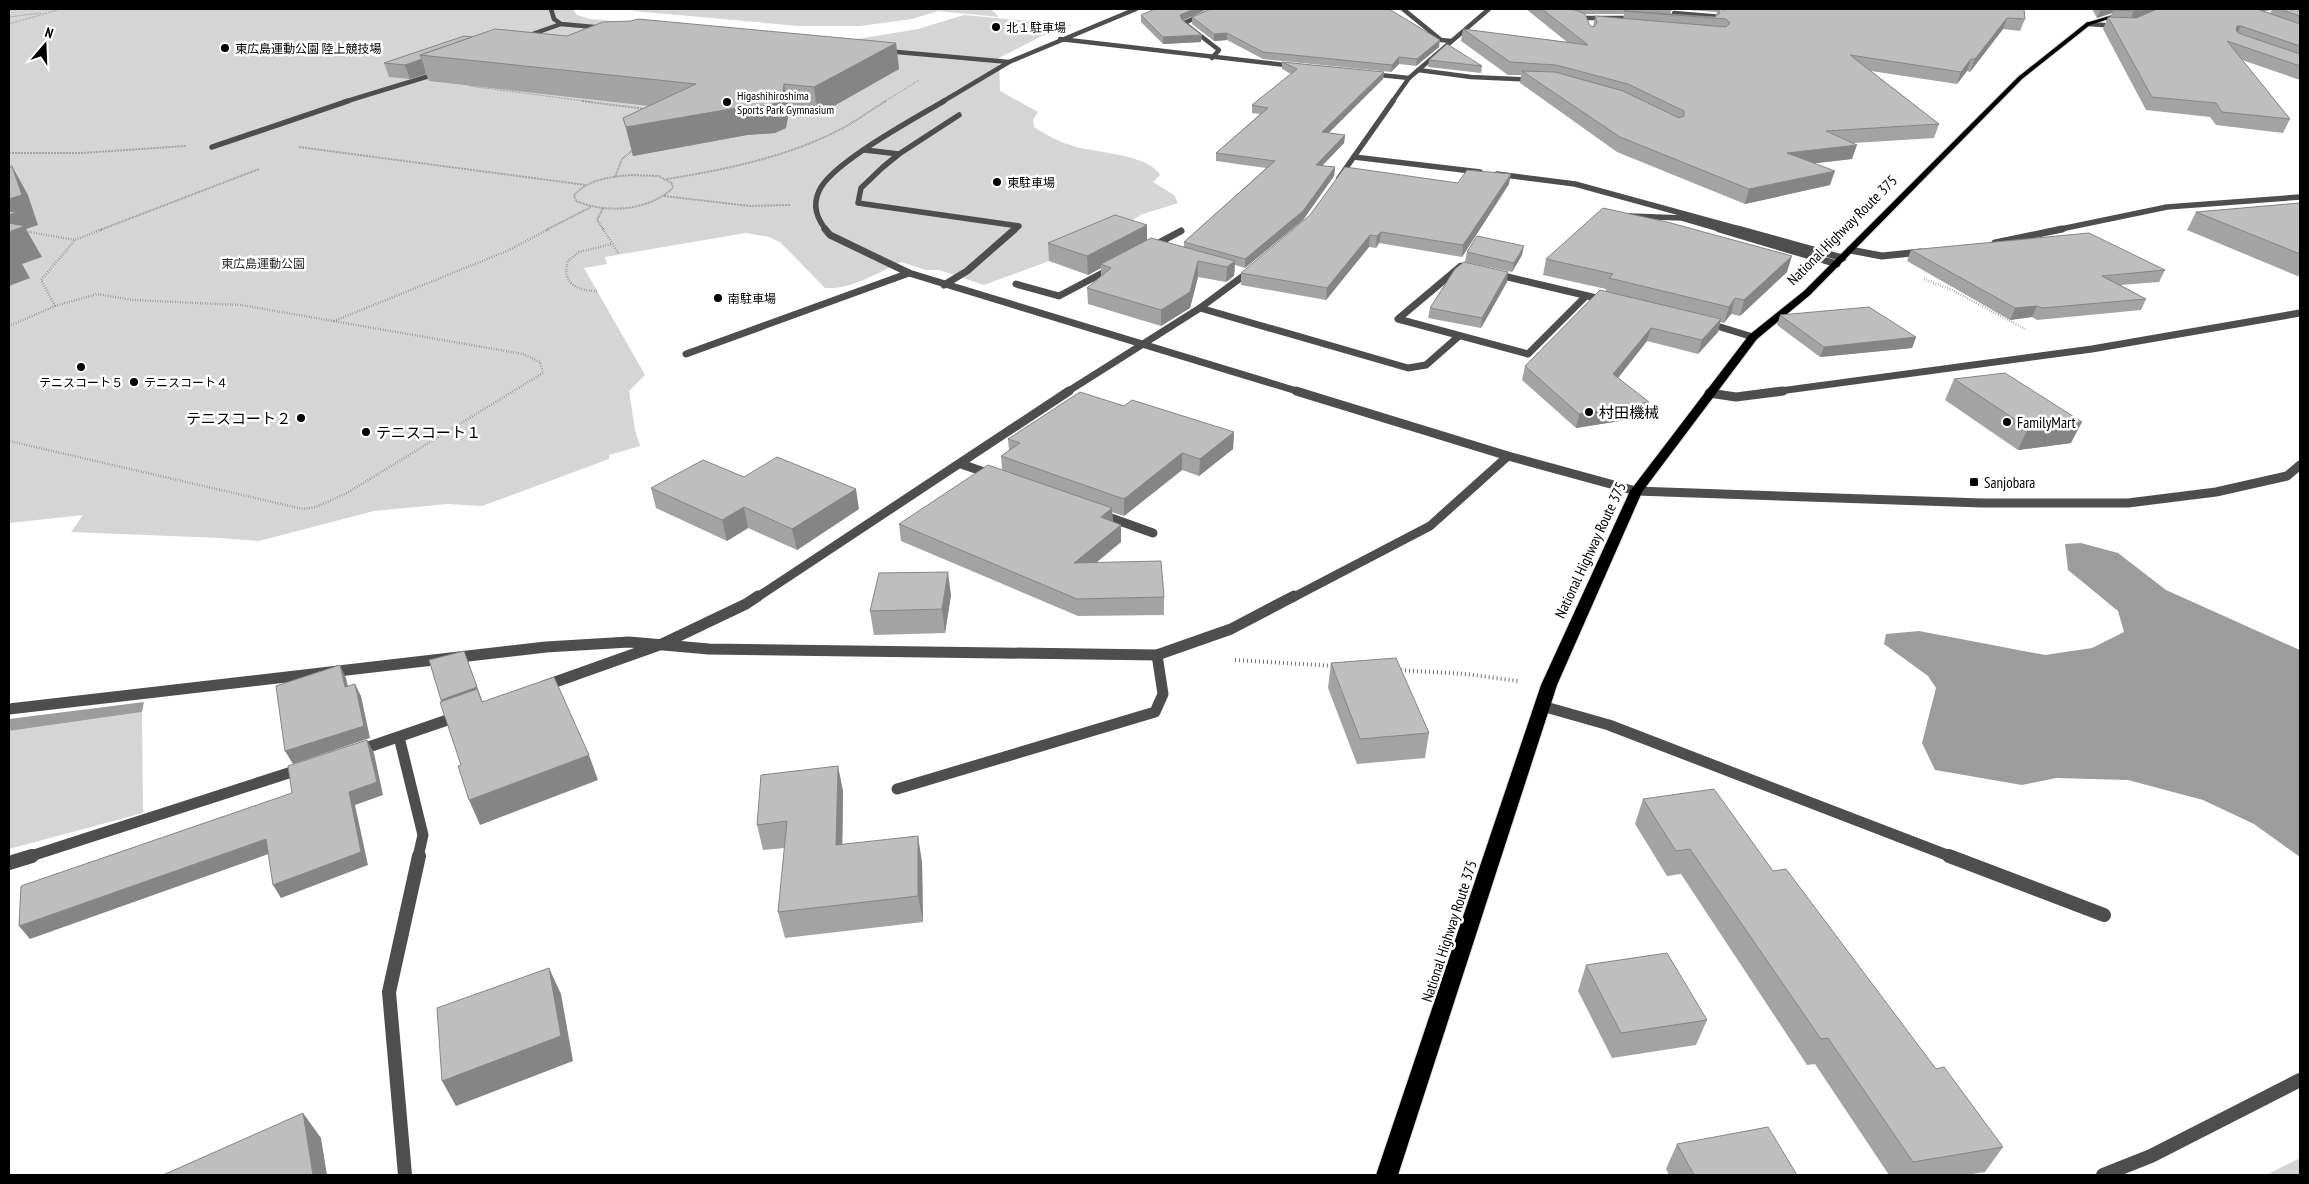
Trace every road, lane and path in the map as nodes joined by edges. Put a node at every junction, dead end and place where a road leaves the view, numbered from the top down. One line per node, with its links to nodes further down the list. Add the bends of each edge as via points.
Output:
1 (61, 9): 8 (path)
2 (550, 9): 18 (street, via 554,19)
3 (1136, 9): 23 (street)
4 (1402, 9): 25 (street, via 1441,40)
5 (1489, 9): 25 (street)
6 (2137, 9): 20 (highway, National Highway Route 375)
7 (1213, 10): 27 (street, via 1184,23 1219,50)
8 (41, 13): 11 (path); 17 (path)
9 (1571, 15): 12 (street)
10 (1722, 16): 15 (street, via 1674,13)
11 (9, 17)
12 (1578, 18): 13 (street); 19 (street, via 1586,23)
13 (1645, 18)
14 (1663, 20): 15 (street)
15 (1672, 20): 16 (street)
16 (1680, 21)
17 (9, 24)
18 (561, 24): 22 (street); 24 (street)
19 (1602, 24)
20 (2088, 24): 21 (street); 64 (highway, National Highway Route 375, via 2020,78)
21 (2121, 26)
22 (610, 28)
23 (1059, 39): 27 (street); 28 (street)
24 (518, 40)
25 (1451, 41): 30 (street)
26 (876, 51): 28 (street)
27 (1212, 58): 29 (street)
28 (1009, 62): 42 (street)
29 (1303, 67)
30 (1418, 70): 34 (street); 35 (street)
31 (444, 71): 41 (street, via 325,107)
32 (1361, 73): 34 (street)
33 (923, 78): 48 (path, via 834,133 776,155)
34 (1409, 78): 45 (street)
35 (1544, 81)
36 (478, 83): 37 (path, via 469,86)
37 (652, 110)
38 (959, 115): 44 (street)
39 (294, 146): 49 (path)
40 (636, 146): 47 (path, via 622,159)
41 (212, 147): 43 (path, via 177,145 52,154)
42 (865, 150): 44 (street); 73 (street, via 835,172 819,191 815,207 819,221 830,235)
43 (9, 153)
44 (899, 154): 78 (street, via 861,188 858,203 1019,226 967,271)
45 (1354, 157): 50 (street); 68 (street, via 1575,184)
46 (259, 169): 59 (path)
47 (615, 177): 48 (path, via 645,175); 49 (path)
48 (667, 179): 51 (path, via 673,188)
49 (586, 185): 54 (path, via 574,195 576,201)
50 (1333, 186)
51 (663, 196): 53 (path, via 750,206); 55 (path, via 630,206)
52 (2300, 197): 61 (street, via 2167,207)
53 (791, 205)
54 (591, 206): 55 (path); 85 (path, via 506,252)
55 (603, 208): 60 (path, via 597,220)
56 (1622, 216): 68 (street, via 1682,218)
57 (18, 230): 59 (path)
58 (1181, 231): 62 (street)
59 (75, 240): 82 (path, via 41,280)
60 (612, 244): 67 (path); 79 (path, via 579,253 571,258 566,268 570,283 578,290)
61 (1988, 244)
62 (1150, 247): 63 (street); 66 (street)
63 (1160, 250)
64 (1850, 250): 65 (street, via 1882,256); 68 (highway, National Highway Route 375)
65 (1930, 251)
66 (1142, 252)
67 (619, 254)
68 (1840, 261): 90 (highway, National Highway Route 375)
69 (1117, 265): 77 (street, via 1059,296)
70 (1254, 268): 75 (street)
71 (1470, 268): 89 (street, via 1461,266 1398,319)
72 (1237, 271): 75 (street)
73 (908, 273): 78 (street); 92 (street)
74 (1490, 273): 80 (street)
75 (1246, 274): 83 (street)
76 (1921, 279): 88 (path, via 1952,290)
77 (1016, 284)
78 (944, 285): 91 (street)
79 (597, 291)
80 (1586, 296): 81 (street); 89 (street, via 1528,354)
81 (1615, 302)
82 (55, 306): 85 (path, via 97,294 134,300 241,305); 87 (path)
83 (1200, 308): 89 (street, via 1408,368 1426,365); 91 (street)
84 (2300, 312): 93 (street, via 2092,349 1857,382 1736,397)
85 (334, 321): 94 (path, via 523,354 540,362 543,373 347,494 316,508 303,509)
86 (1701, 322): 90 (street)
87 (9, 326)
88 (2026, 330)
89 (1459, 336)
90 (1753, 337): 93 (highway, National Highway Route 375)
91 (1142, 343): 95 (street); 96 (street)
92 (686, 354)
93 (1709, 393): 99 (highway, National Highway Route 375)
94 (9, 441)
95 (1508, 456): 99 (street); 103 (street, via 1430,526 1231,629)
96 (961, 464): 98 (street); 102 (street, via 746,604)
97 (2300, 465): 99 (street, via 2287,476 2216,492 2128,503 1982,504)
98 (997, 477)
99 (1636, 491): 107 (highway, National Highway Route 375)
100 (1089, 510): 101 (street)
101 (1153, 533)
102 (662, 644): 103 (street, via 709,649); 108 (street); 110 (street, via 629,642 546,647)
103 (1157, 655): 115 (street, via 1163,694 1155,712)
104 (1227, 659): 105 (path)
105 (1336, 666)
106 (1396, 670): 107 (path, via 1466,674)
107 (1549, 685): 109 (highway, National Highway Route 375)
108 (530, 691)
109 (1542, 706): 117 (street, via 1610,725); 120 (highway, National Highway Route 375)
110 (9, 709)
111 (474, 711): 112 (street)
112 (399, 737): 113 (street); 119 (street, via 423,835 389,992)
113 (342, 756)
114 (313, 765): 116 (street)
115 (898, 789)
116 (9, 863)
117 (2104, 914)
118 (2300, 1080): 121 (street, via 2151,1156)
119 (405, 1175)
120 (1387, 1175)
121 (2103, 1175)

